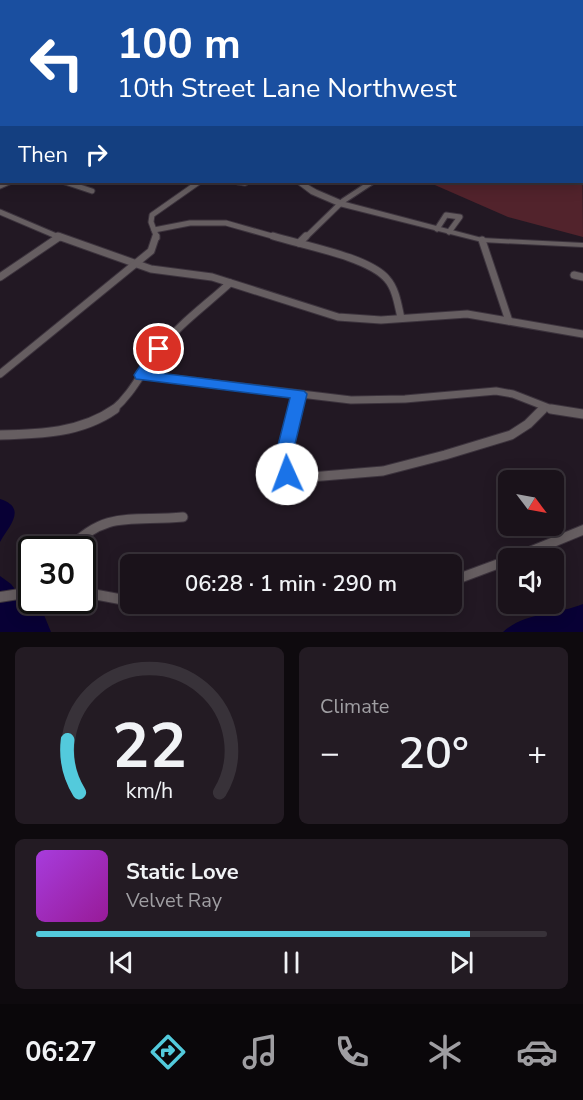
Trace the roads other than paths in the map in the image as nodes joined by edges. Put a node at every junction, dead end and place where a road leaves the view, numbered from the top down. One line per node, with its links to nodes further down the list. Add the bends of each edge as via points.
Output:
1 (68, 183): 5 (street)
2 (198, 183): 9 (street, via 155,212 151,219)
3 (300, 183): 6 (street)
4 (370, 183): 6 (street)
5 (92, 191)
6 (342, 204): 8 (street); 13 (street)
7 (0, 212): 11 (street)
8 (437, 229): 10 (street); 10 (street, via 446,215 458,215)
9 (154, 230): 13 (street, via 218,222); 15 (street, via 155,247)
10 (449, 232): 12 (street)
11 (59, 237): 15 (street); 17 (street)
12 (482, 240): 14 (street); 21 (street)
13 (299, 243): 20 (street, via 360,261 381,272 391,283)
14 (583, 245)
15 (137, 264): 19 (street); 23 (street)
16 (574, 275): 18 (street)
17 (0, 277)
18 (583, 277)
19 (230, 283): 20 (street, via 338,317); 24 (street, via 166,342)
20 (401, 318): 21 (street, via 457,314)
21 (509, 321): 22 (street)
22 (583, 334)
23 (0, 374)
24 (142, 375): 25 (street); 28 (street, via 118,406 89,423 46,433)
25 (299, 394): 26 (street, via 374,400 496,391); 26 (street, via 281,465 287,474 299,478 404,467 511,435)
26 (544, 408): 27 (street)
27 (583, 414)
28 (0, 435)
29 (183, 517): 31 (street, via 114,519)
30 (583, 530): 32 (street)
31 (82, 536)
32 (539, 548)
33 (498, 564): 34 (street)
34 (462, 577)
35 (18, 594): 37 (street)
36 (96, 595): 38 (street)
37 (0, 597)
38 (120, 599)

